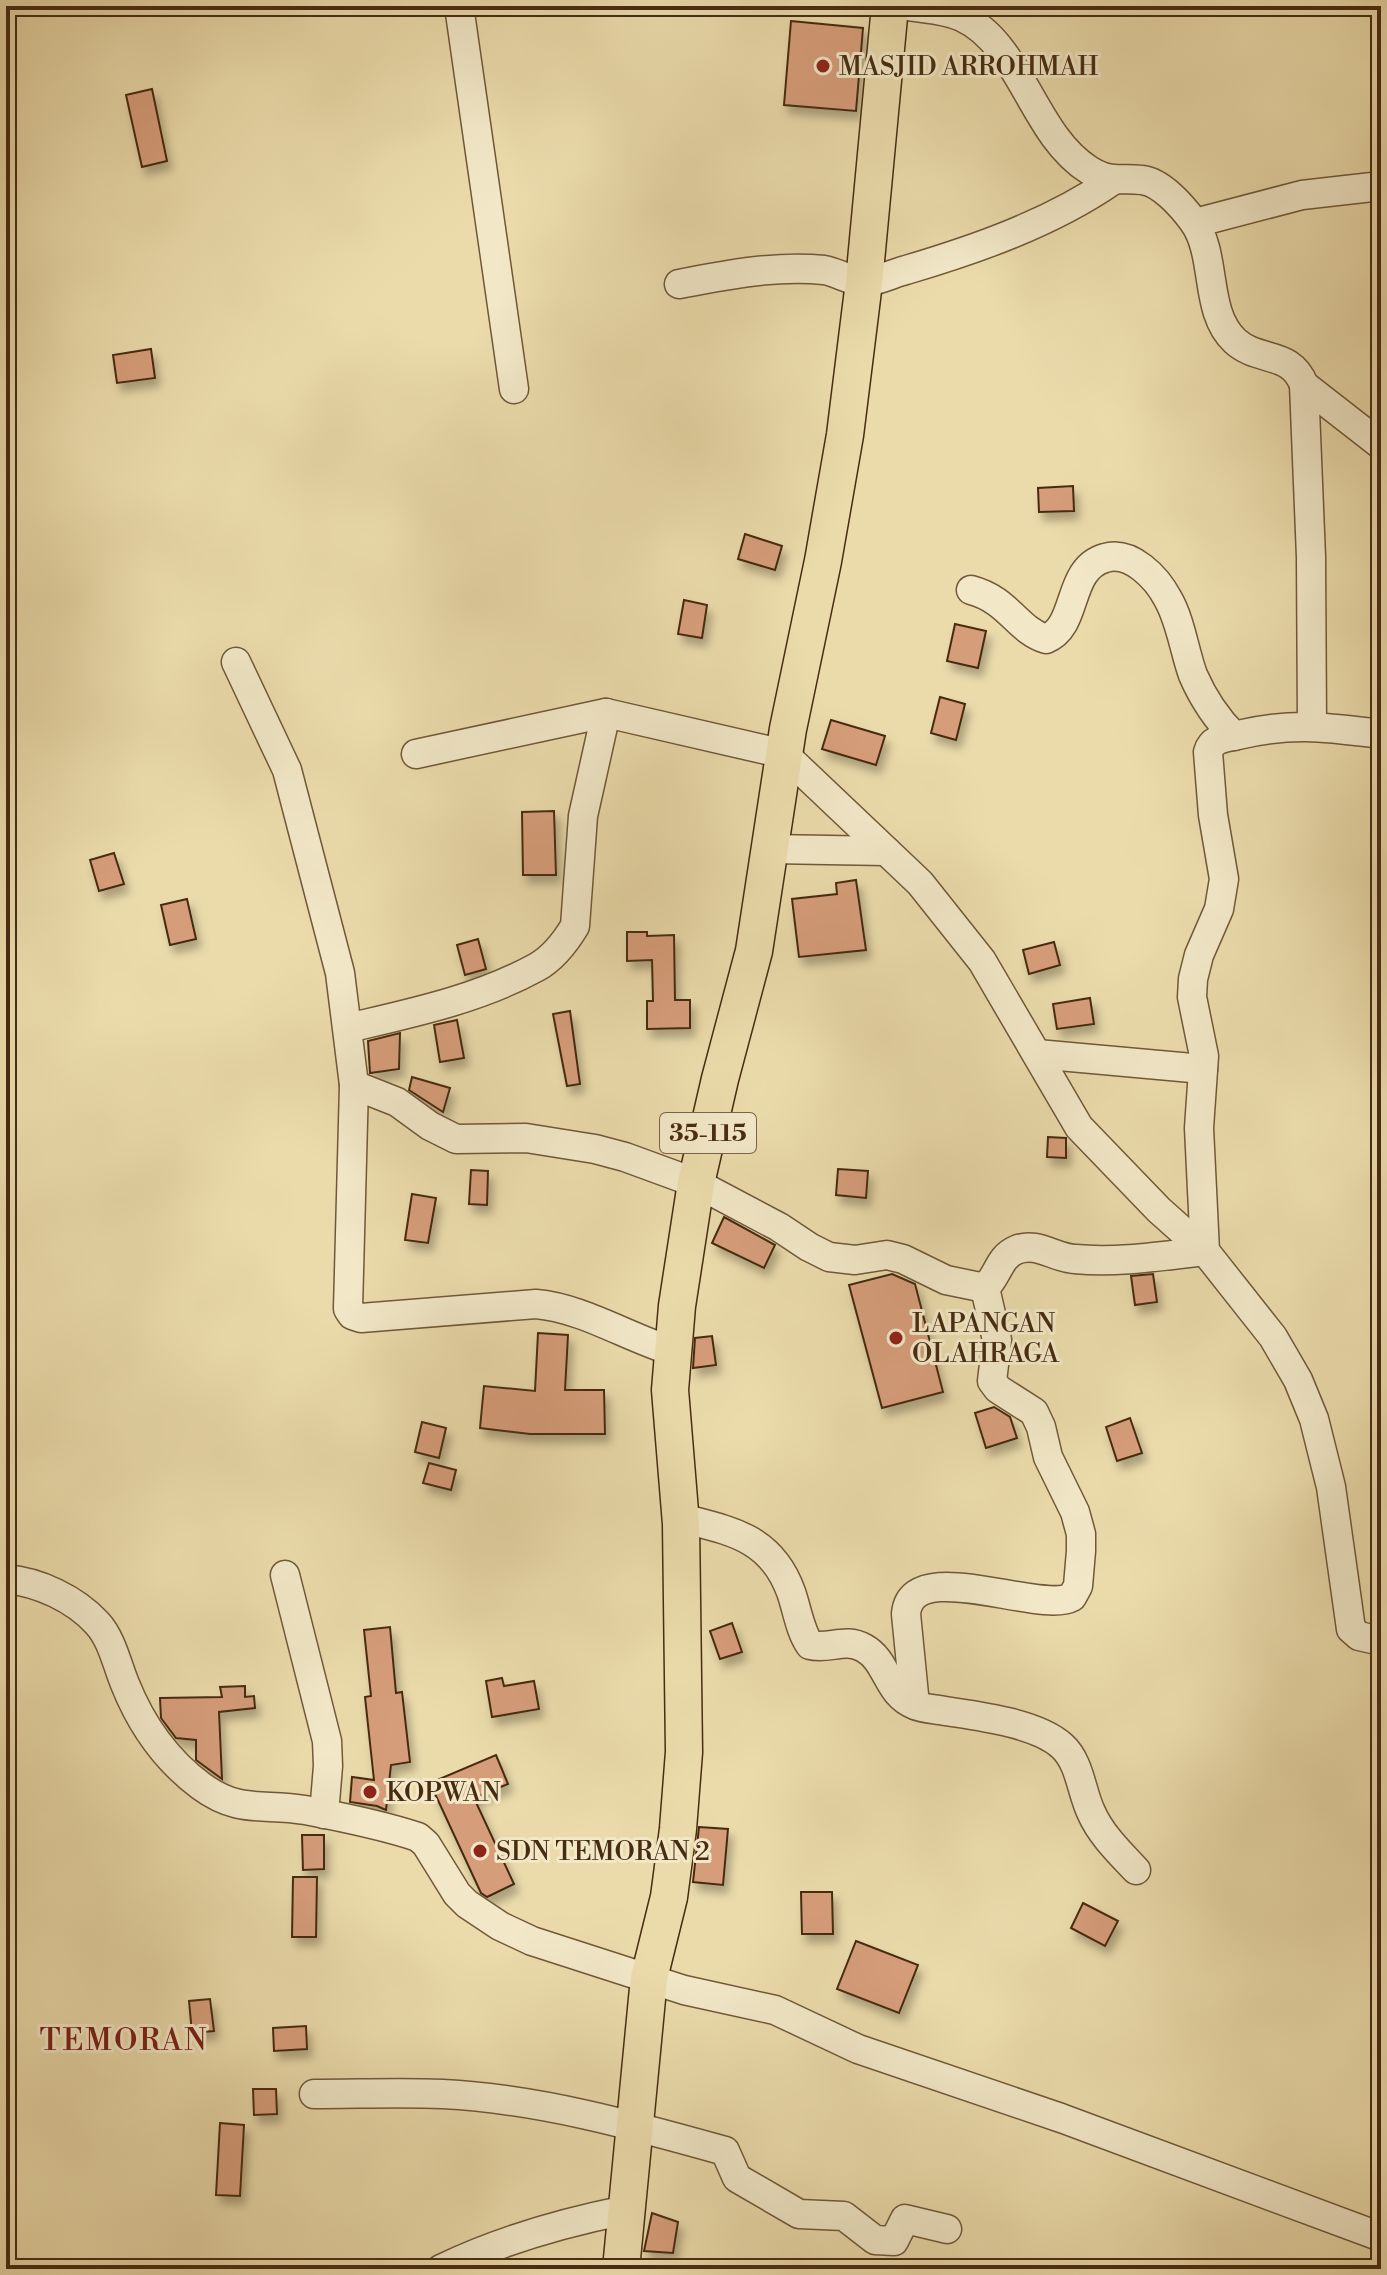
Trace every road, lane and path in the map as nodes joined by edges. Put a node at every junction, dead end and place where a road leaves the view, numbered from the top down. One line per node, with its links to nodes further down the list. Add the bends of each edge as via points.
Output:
1 (459, 6): 10 (street)
2 (890, 6): 7 (main road, 35-115)
3 (908, 6): 4 (street, via 959,16 976,25 1009,64 1062,146 1089,170)
4 (1112, 181): 6 (street, via 1155,184); 7 (street, via 1082,202 1005,236)
5 (1381, 186): 6 (street, via 1302,195)
6 (1195, 223): 9 (street, via 1226,330 1254,352 1291,364)
7 (864, 282): 8 (street, via 826,271 793,270); 19 (main road, 35-115, via 845,435)
8 (679, 284)
9 (1304, 385): 11 (street); 15 (street)
10 (514, 389)
11 (1381, 445)
12 (971, 590): 17 (street, via 988,594 1046,639 1058,633 1088,569 1104,558 1137,564 1169,600 1202,693)
13 (236, 662): 22 (street, via 287,770 340,973)
14 (606, 713): 18 (street); 19 (street); 22 (street, via 583,816 575,926 566,941 539,966 449,1004)
15 (1312, 726): 16 (street); 17 (street)
16 (1381, 734)
17 (1234, 736): 24 (street, via 1213,741 1208,752 1224,879 1219,909 1193,979)
18 (416, 754)
19 (784, 754): 20 (main road, 35-115); 21 (street)
20 (770, 849): 21 (street); 26 (main road, 35-115, via 754,951)
21 (886, 851): 23 (street, via 920,883 982,961)
22 (348, 1028): 25 (street)
23 (1037, 1054): 24 (street); 27 (street, via 1079,1127)
24 (1203, 1069): 27 (street, via 1199,1156)
25 (354, 1085): 26 (street, via 397,1102 456,1139 526,1138 595,1149); 29 (street, via 348,1309 352,1315 536,1304 575,1311)
26 (696, 1183): 28 (street, via 829,1257 887,1255 946,1280); 29 (main road, 35-115)
27 (1205, 1251): 28 (street, via 1120,1261 1074,1259 1029,1246 1007,1255); 33 (street, via 1273,1337 1298,1380 1331,1487 1351,1629)
28 (985, 1288): 34 (street, via 997,1340 992,1381 1038,1418 1048,1457 1079,1524 1078,1586 1072,1597 1055,1602 945,1587 918,1592 906,1605)
29 (672, 1351): 30 (main road, 35-115, via 670,1390)
30 (681, 1518): 34 (street, via 755,1542 788,1584 810,1645 844,1642 865,1648 896,1693); 37 (main road, 35-115, via 684,1752 669,1897)
31 (285, 1575): 35 (street, via 327,1741)
32 (6, 1579): 35 (street, via 63,1597 98,1624 144,1724 176,1765 202,1786 233,1804)
33 (1381, 1641)
34 (915, 1705): 36 (street, via 996,1720 1062,1746 1102,1831)
35 (324, 1814): 37 (street, via 418,1837 457,1894 500,1926 573,1956)
36 (1136, 1870)
37 (649, 1978): 39 (main road, 35-115); 42 (street, via 775,2010 858,2049)
38 (314, 2094): 39 (street, via 444,2094 557,2108)
39 (634, 2126): 40 (main road, 35-115); 41 (street, via 725,2151 737,2178 799,2214 844,2216 875,2240 894,2241 905,2219)
40 (626, 2210): 43 (street, via 501,2242); 44 (main road, 35-115)
41 (947, 2229)
42 (1381, 2237)
43 (441, 2269)
44 (621, 2269)

